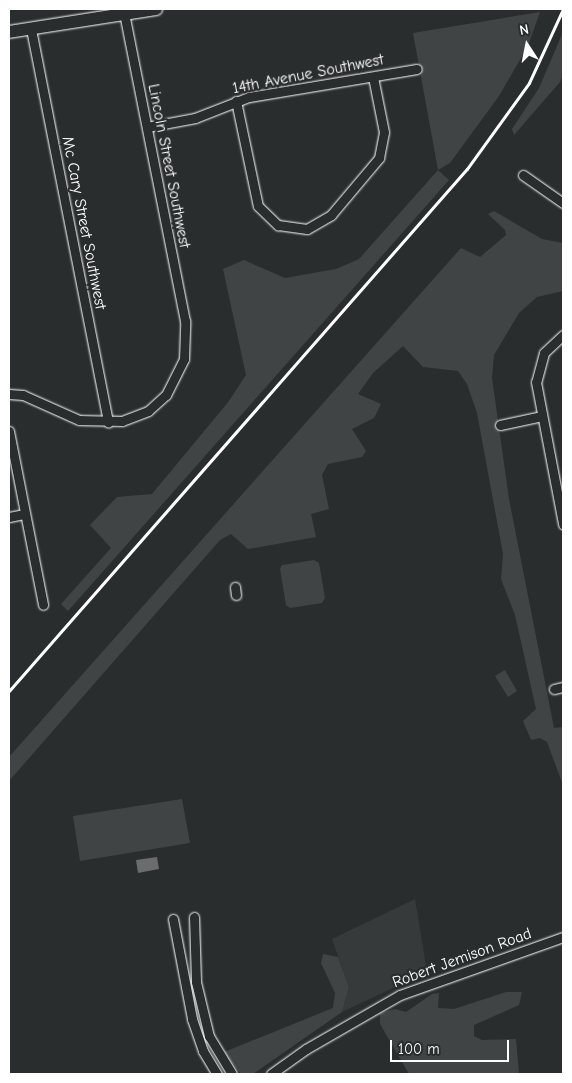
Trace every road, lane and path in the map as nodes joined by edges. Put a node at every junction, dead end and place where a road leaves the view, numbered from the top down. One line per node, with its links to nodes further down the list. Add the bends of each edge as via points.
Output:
1 (156, 9): 2 (main road)
2 (124, 14): 3 (main road); 8 (street, Lincoln Street Southwest)
3 (31, 29): 4 (main road); 14 (street, Mc Cary Street Southwest)
4 (9, 32)
5 (418, 69): 6 (street, 14th Avenue Southwest)
6 (373, 77): 7 (street, 14th Avenue Southwest); 7 (street, via 384,132 380,158 331,215 307,229 278,225 258,206)
7 (236, 101): 8 (street, 14th Avenue Southwest, via 201,116)
8 (147, 127): 14 (street, Lincoln Street Southwest, via 186,324 184,359 166,395 135,417)
9 (523, 175): 10 (street)
10 (563, 203)
11 (563, 335): 13 (street, via 544,353 537,372)
12 (9, 394): 14 (street, Lincoln Street Southwest, via 23,394 79,420)
13 (542, 416): 15 (street); 19 (street)
14 (108, 423)
15 (500, 425)
16 (9, 431): 17 (street)
17 (25, 514): 18 (street); 20 (street)
18 (9, 517)
19 (563, 524)
20 (43, 605)
21 (563, 687): 22 (street)
22 (554, 689)
23 (194, 917): 27 (street, via 196,982 209,1036)
24 (173, 919): 26 (street, via 192,1019 203,1051)
25 (563, 937): 28 (street, Robert Jemison Road, via 400,995 306,1049)
26 (217, 1074)
27 (232, 1074)
28 (271, 1074)

